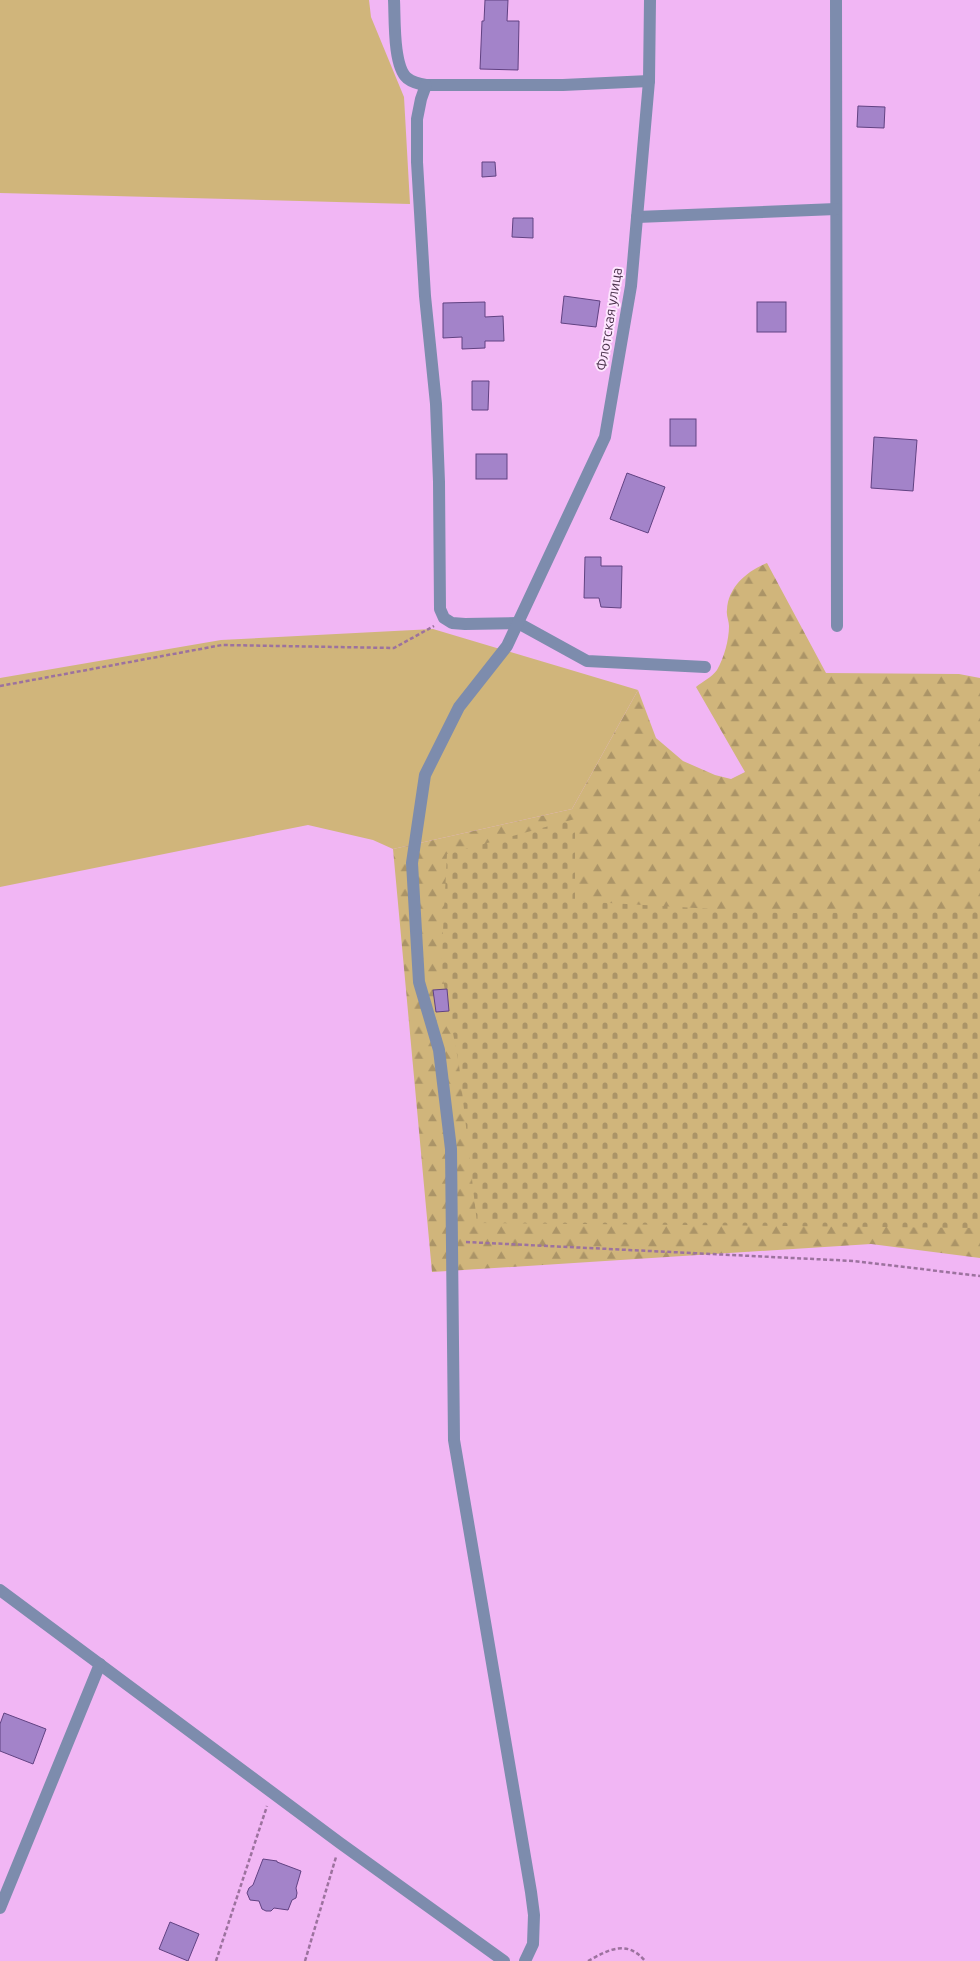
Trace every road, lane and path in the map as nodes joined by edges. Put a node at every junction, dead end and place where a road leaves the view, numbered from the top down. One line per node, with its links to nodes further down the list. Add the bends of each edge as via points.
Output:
1 (394, 0): 5 (street, via 397,57 402,71 407,78)
2 (650, 0): 4 (street, Флотская улица)
3 (836, 0): 6 (street)
4 (649, 81): 5 (street); 7 (street, Флотская улица)
5 (426, 85): 8 (street, via 417,119 417,162 436,404 439,603 444,618)
6 (836, 209): 7 (street); 10 (street)
7 (638, 217): 9 (street, Флотская улица, via 631,286 605,437)
8 (452, 623): 9 (street); 12 (path, via 436,625 394,648 222,645)
9 (518, 623): 11 (street, via 587,660); 13 (street, Флотская улица, via 507,646 459,707 425,775 412,863 419,982 439,1050 451,1149)
10 (837, 626)
11 (705, 667)
12 (0, 686)
13 (452, 1241): 14 (path, via 854,1261); 23 (street, Флотская улица, via 454,1440 531,1892 533,1944)
14 (980, 1276)
15 (0, 1590): 16 (street)
16 (100, 1664): 17 (street); 19 (street)
17 (272, 1792): 18 (street); 20 (path)
18 (340, 1843): 21 (path); 22 (street)
19 (0, 1908)
20 (216, 1961)
21 (305, 1961)
22 (504, 1961)
23 (524, 1961)
24 (588, 1961): 25 (path, via 612,1948 626,1948)
25 (645, 1961)

